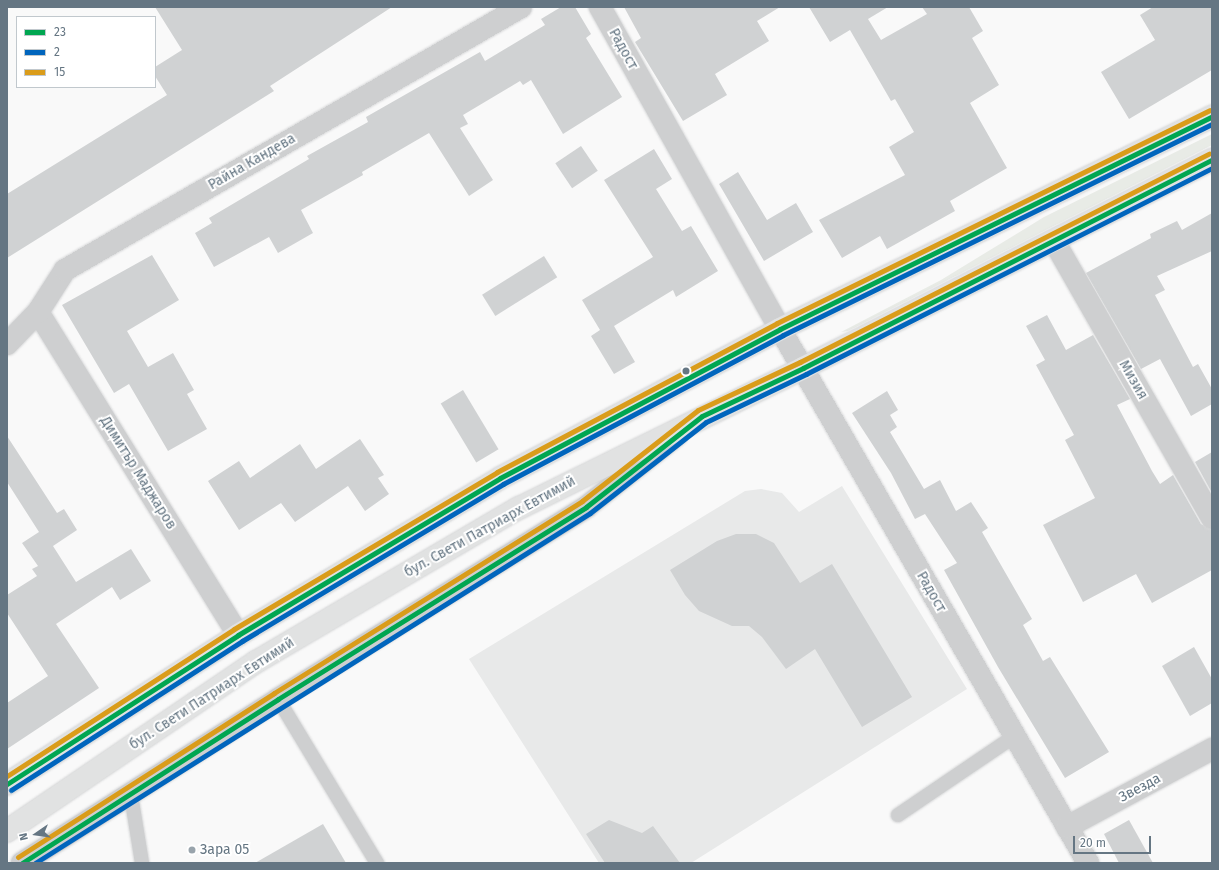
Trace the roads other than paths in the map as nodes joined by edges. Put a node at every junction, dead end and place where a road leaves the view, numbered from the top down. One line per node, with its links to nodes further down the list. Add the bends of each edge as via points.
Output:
1 (521, 7): 6 (street, Райна Кандева, via 65,270)
2 (600, 7): 7 (street, Радост)
3 (1212, 116): 7 (main road)
4 (1212, 160): 5 (main road, бул. Свети Патриарх Евтимий)
5 (1054, 241): 9 (main road, бул. Свети Патриарх Евтимий); 11 (street, Мизия)
6 (38, 312): 8 (street, Райна Кандева); 12 (street, Димитър Маджаров)
7 (780, 329): 9 (street, Радост); 12 (main road, via 500,478)
8 (7, 344)
9 (803, 368): 10 (main road, бул. Свети Патриарх Евтимий); 14 (street, Радост)
10 (702, 416): 13 (street, via 586,507); 20 (main road, бул. Свети Патриарх Евтимий, via 519,508 256,662)
11 (1212, 518)
12 (238, 635): 16 (main road)
13 (278, 699): 17 (street); 23 (lane)
14 (1013, 737): 18 (lane); 19 (street, Радост)
15 (1212, 749): 19 (street, Звезда)
16 (7, 784)
17 (131, 795): 21 (street); 22 (lane)
18 (898, 815)
19 (1067, 827): 24 (street, Радост)
20 (7, 831)
21 (22, 863)
22 (142, 863)
23 (377, 863)
24 (1088, 863)

